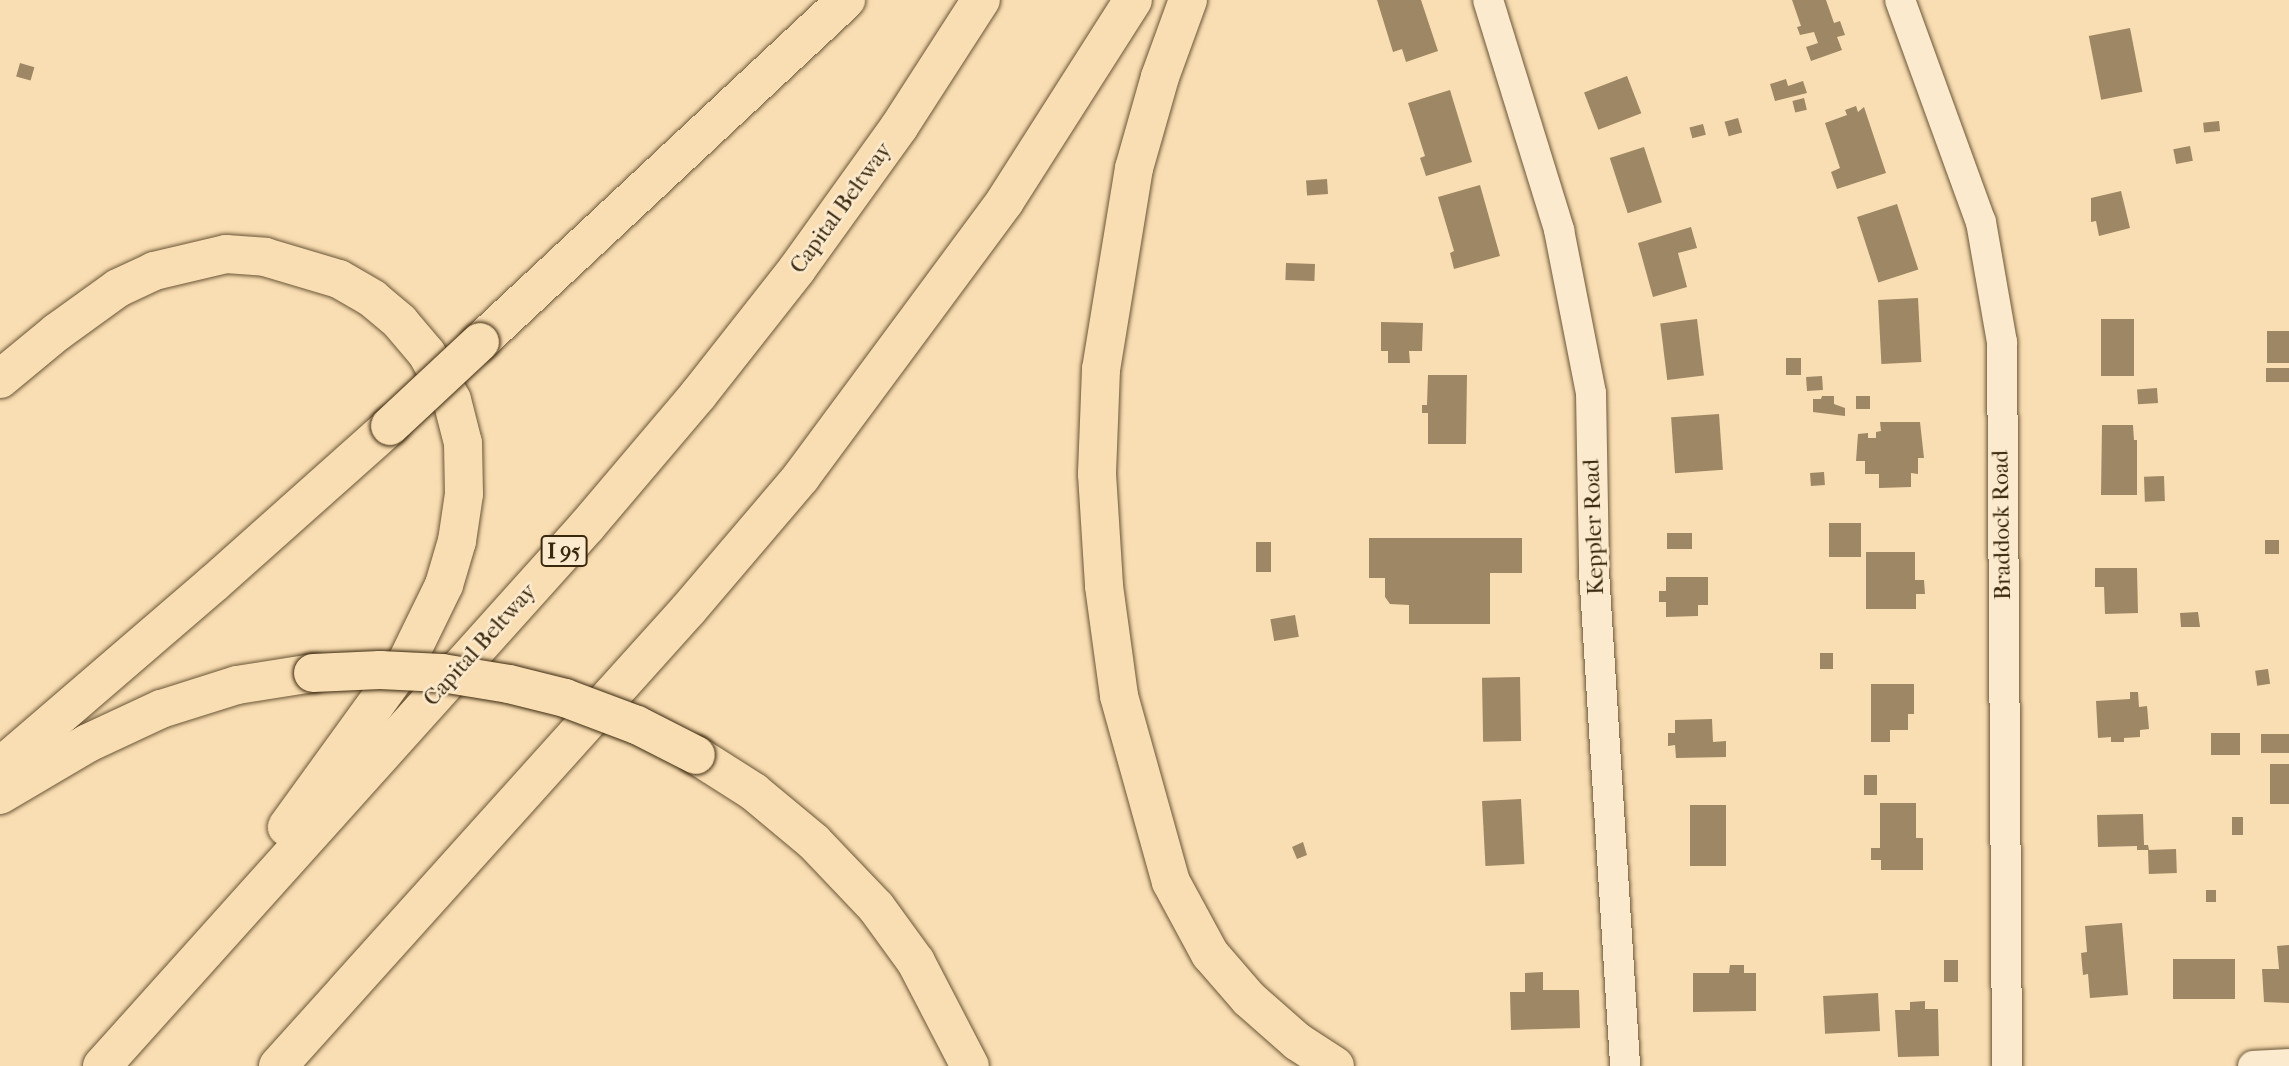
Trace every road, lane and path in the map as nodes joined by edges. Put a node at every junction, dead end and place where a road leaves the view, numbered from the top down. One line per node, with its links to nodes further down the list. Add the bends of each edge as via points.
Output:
1 (846, 0): 8 (highway, bridge, via 390,426)
2 (981, 0): 13 (highway, Capital Beltway / I 95, via 899,127 797,269 698,395 587,526)
3 (1133, 0): 12 (highway, via 1005,201 801,477)
4 (1188, 0): 14 (highway, via 1134,168 1101,369 1097,474 1104,586 1119,696 1171,882 1210,954 1250,999 1298,1042)
5 (1488, 0): 15 (street, Keppler Road, via 1559,230 1591,393 1594,571)
6 (1900, 0): 16 (street, Braddock Road, via 1981,222 2002,342)
7 (0, 379): 13 (highway, via 118,288 154,271 226,254 265,257 339,279 400,321 427,354 452,400 463,443 464,494 457,541 444,585 407,661 234,897)
8 (0, 767)
9 (0, 795): 10 (highway, bridge, via 88,743 161,709 237,685 313,673 393,670 442,673 565,698 637,725 696,755 754,792 814,842 876,907 916,962)
10 (965, 1054)
11 (2289, 1063): 17 (street)
12 (295, 1065)
13 (102, 1066)
14 (1335, 1066)
15 (1625, 1066)
16 (2007, 1066)
17 (2253, 1066)

